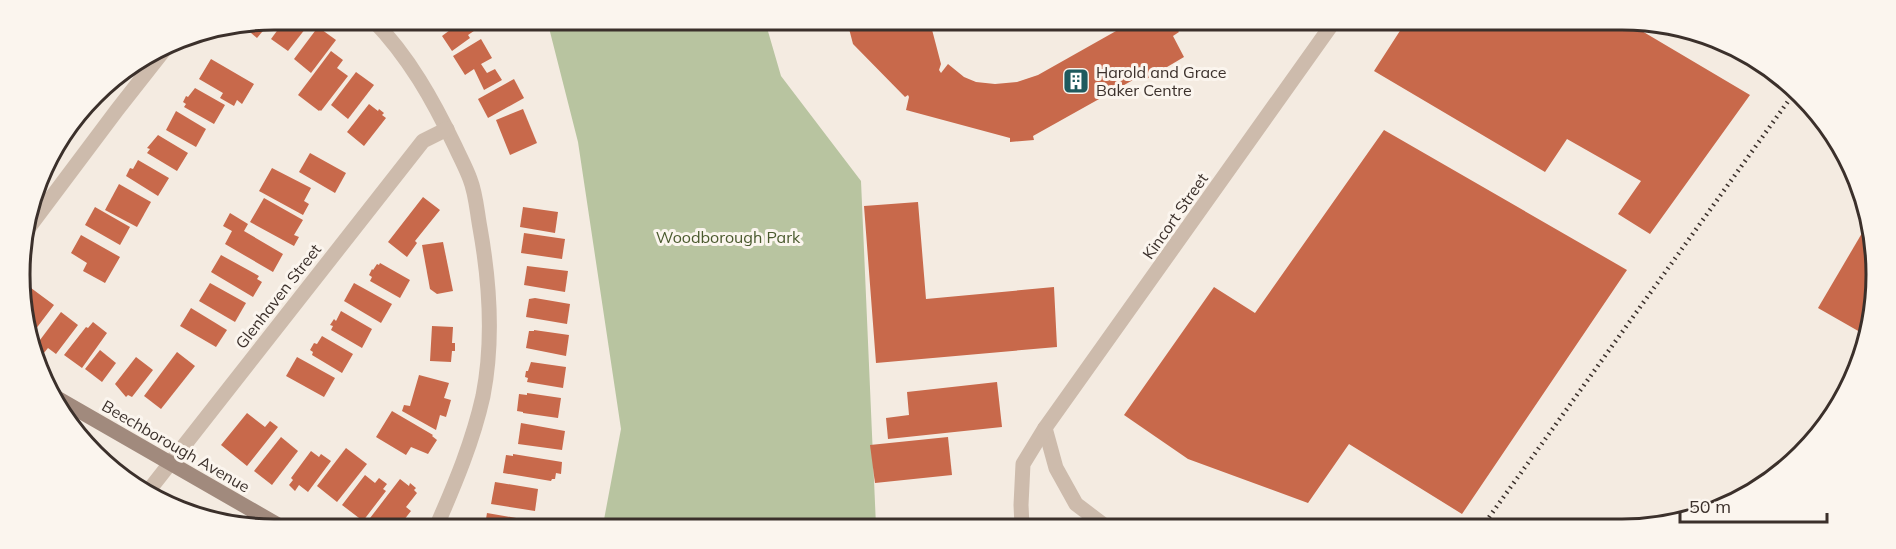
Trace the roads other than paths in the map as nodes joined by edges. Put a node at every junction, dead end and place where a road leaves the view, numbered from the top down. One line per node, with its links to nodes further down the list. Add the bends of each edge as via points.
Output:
1 (382, 30): 4 (street, via 417,74)
2 (1328, 30): 7 (street, Kincort Street)
3 (155, 61): 5 (street)
4 (447, 129): 8 (street, Glenhaven Street, via 423,141); 11 (street, via 471,180 487,262 490,330 483,396 465,457)
5 (37, 217)
6 (67, 404): 8 (street, Beechborough Avenue)
7 (1045, 428): 12 (street, Kincort Street, via 1023,464); 13 (street, via 1056,468 1076,504)
8 (170, 463): 9 (street, Glenhaven Street); 10 (street, Beechborough Avenue)
9 (152, 486)
10 (267, 519)
11 (439, 519)
12 (1022, 519)
13 (1096, 519)

